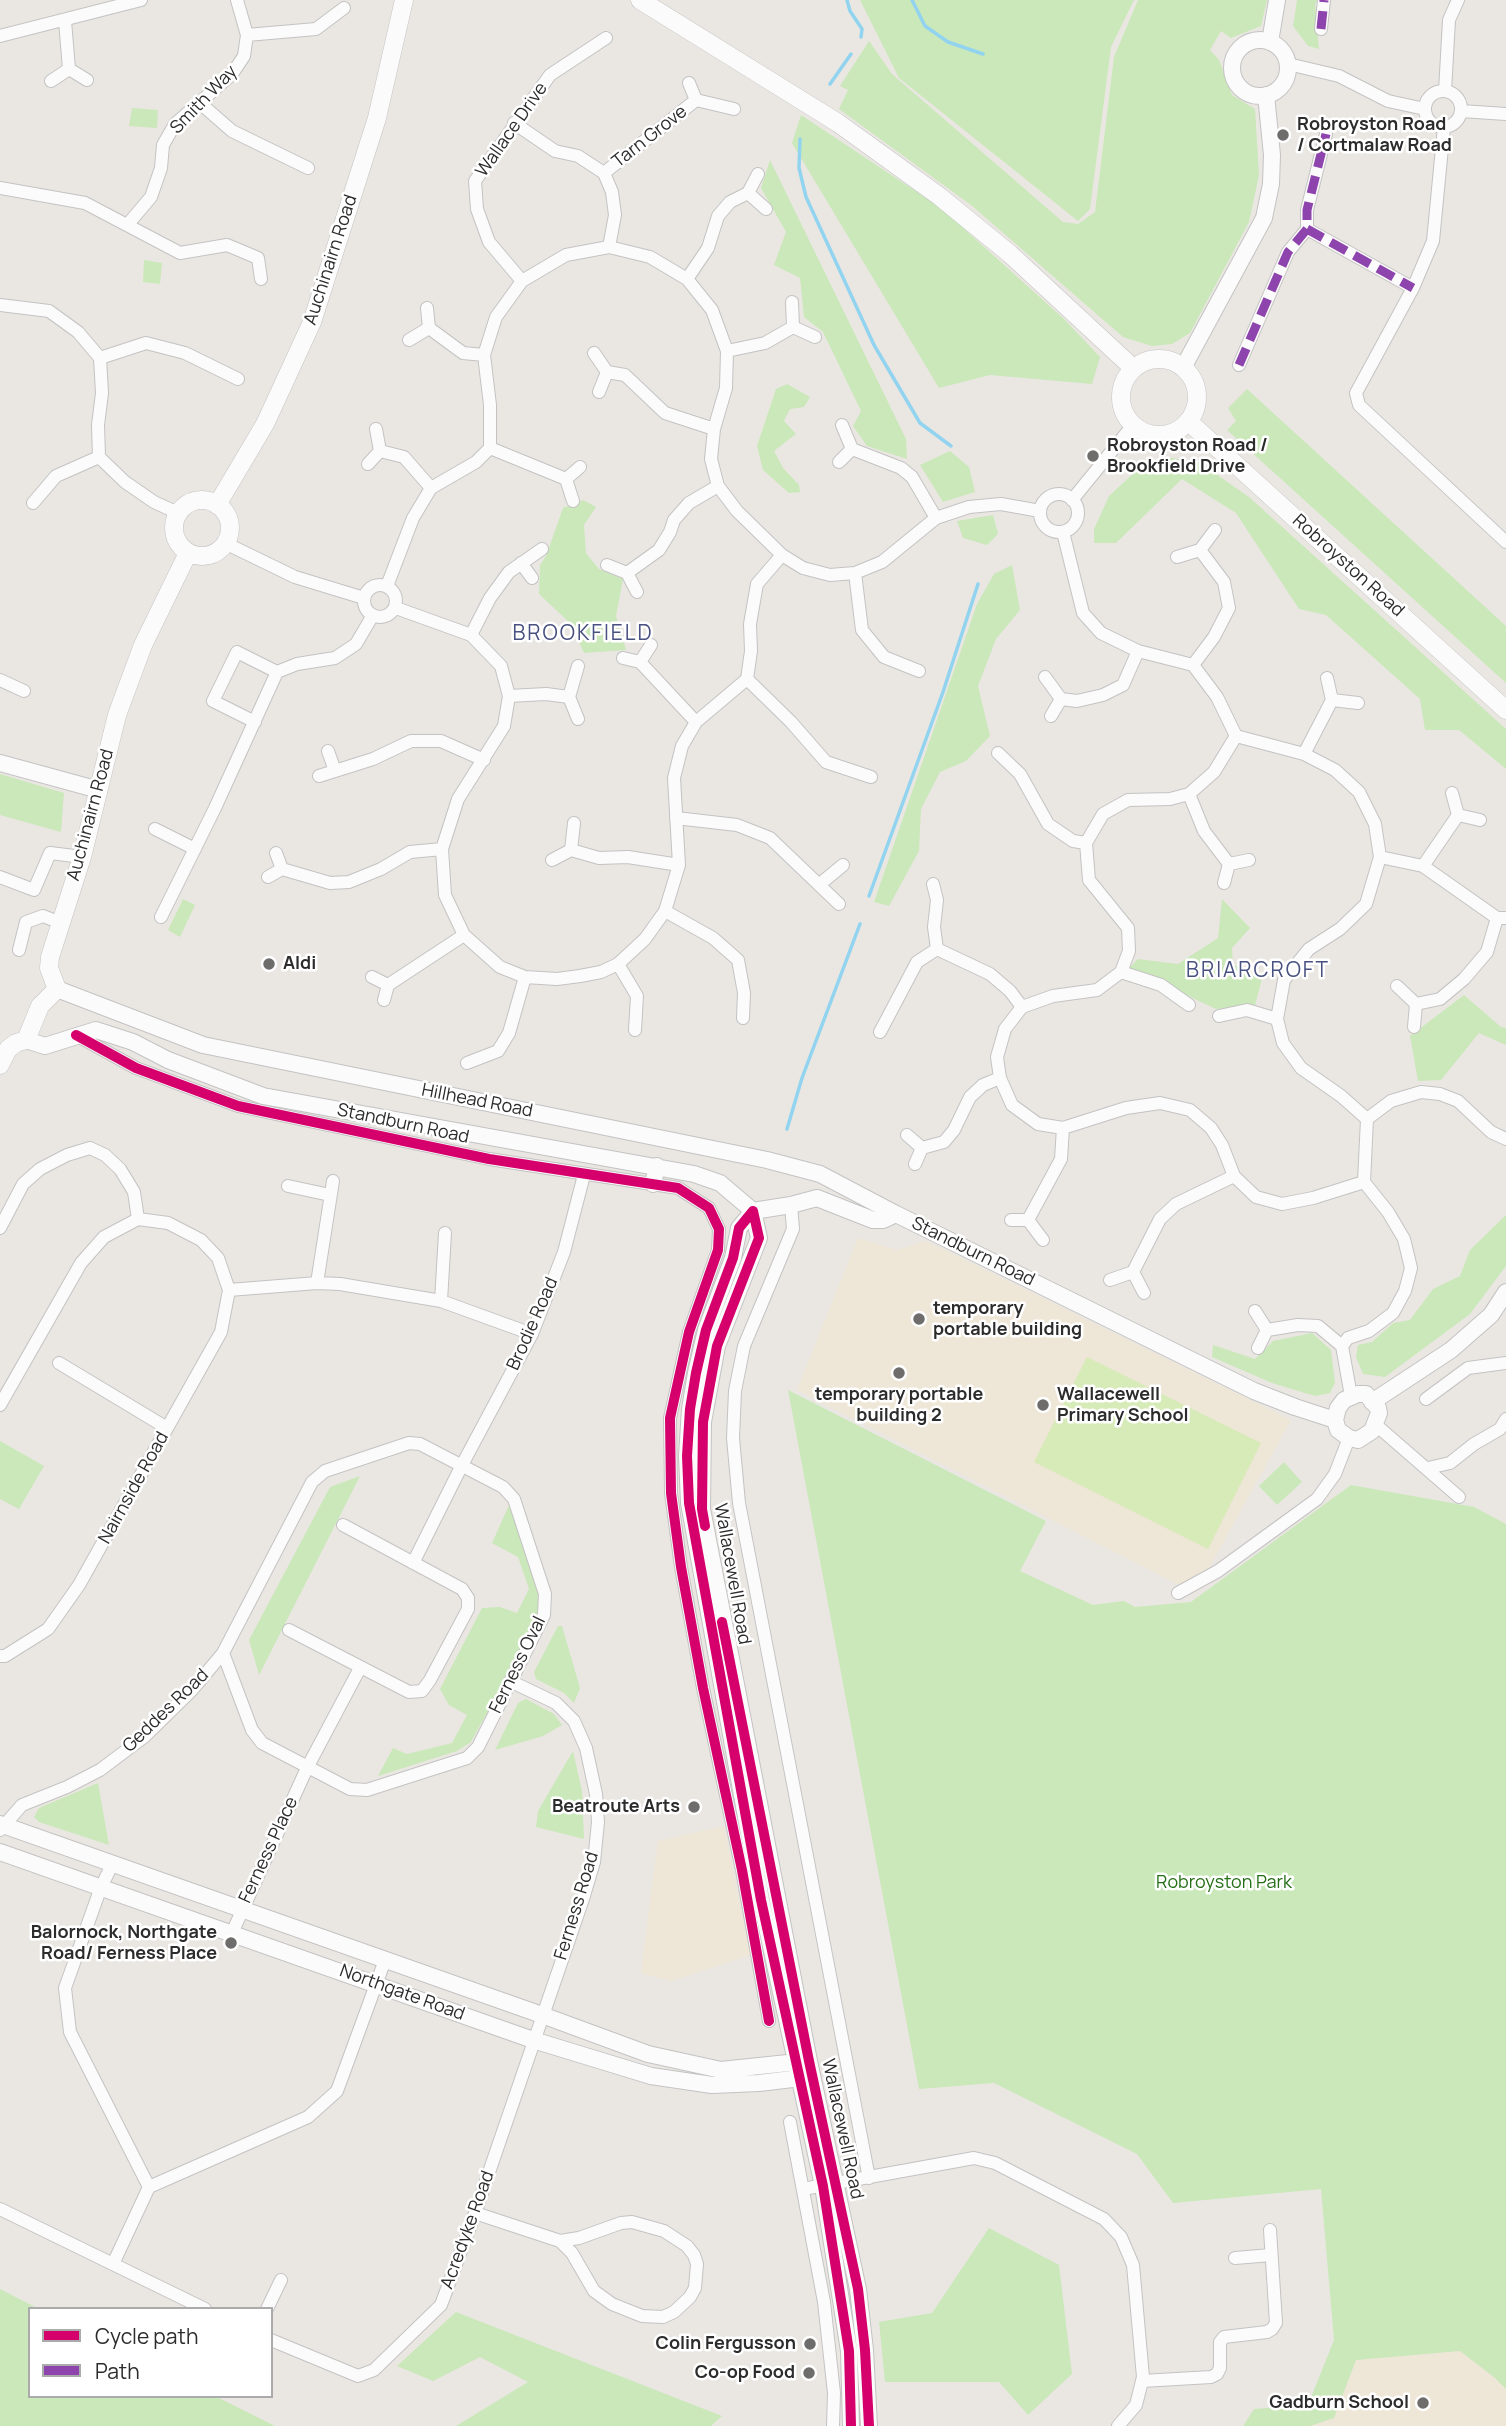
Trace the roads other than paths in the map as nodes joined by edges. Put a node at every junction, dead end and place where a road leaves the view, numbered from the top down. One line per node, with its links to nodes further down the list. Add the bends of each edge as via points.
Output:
1 (141, 0): 9 (street)
2 (237, 0): 11 (street)
3 (404, 0): 79 (main road, Auchinairn Road, via 377,118 312,322 265,424)
4 (640, 0): 57 (main road, via 838,123 939,196 1010,254)
5 (1277, 0): 14 (street)
6 (1324, 0): 10 (street)
7 (1458, 0): 20 (street, via 1449,20)
8 (344, 8): 11 (street, via 316,29)
9 (65, 21): 12 (street); 16 (street)
10 (1321, 29)
11 (247, 35): 23 (street, Smith Way, via 244,56 232,74)
12 (0, 36)
13 (606, 38): 28 (street, Wallace Drive, via 550,75)
14 (1270, 42): 15 (street, via 1280,48); 21 (street, via 1247,42 1232,59 1237,83 1251,94)
15 (1288, 65): 21 (street, via 1287,78); 25 (street, via 1339,76 1388,101)
16 (69, 69): 17 (street); 18 (street)
17 (87, 80)
18 (51, 81)
19 (690, 83): 22 (street, Tarn Grove)
20 (1444, 91): 25 (street, via 1433,94); 26 (street, via 1455,96)
21 (1266, 95): 56 (street, via 1272,155 1264,218)
22 (696, 100): 24 (street, Tarn Grove); 32 (street, Tarn Grove)
23 (200, 103): 31 (street, via 232,131); 37 (street, Smith Way, via 175,124 163,145 151,197)
24 (734, 109)
25 (1424, 109): 29 (street, via 1428,120)
26 (1461, 111): 27 (street); 29 (street, via 1457,120)
27 (1506, 114)
28 (514, 123): 32 (street, via 555,151 578,156); 42 (street, Wallace Drive, via 475,181 477,209 489,242)
29 (1444, 127): 43 (street, via 1433,241)
30 (1325, 134): 38 (street, via 1307,210)
31 (309, 168)
32 (604, 173): 39 (street, via 615,215)
33 (758, 174): 35 (street)
34 (0, 188): 37 (street, via 85,203)
35 (748, 193): 36 (street); 41 (street, via 730,202 718,216 708,248)
36 (766, 209)
37 (128, 224): 40 (street, via 180,253 227,244 258,258)
38 (1307, 229): 43 (street); 55 (street, via 1288,251)
39 (609, 247): 41 (street, via 650,257); 42 (street, via 566,255)
40 (261, 279)
41 (687, 279): 51 (street, via 712,310)
42 (522, 281): 53 (street, via 496,317)
43 (1413, 288): 85 (street, via 1356,393 1359,405)
44 (792, 302): 47 (street)
45 (0, 305): 54 (street, via 49,312 78,332)
46 (427, 308): 48 (street)
47 (793, 327): 49 (street); 51 (street, via 765,343)
48 (429, 328): 50 (street); 53 (street, via 463,353)
49 (815, 337)
50 (409, 340)
51 (727, 351): 65 (street, via 726,388)
52 (594, 353): 58 (street)
53 (484, 355): 66 (street)
54 (100, 358): 59 (street, via 146,343 185,353); 69 (street)
55 (1239, 365)
56 (1184, 366): 57 (main road, via 1162,358); 61 (main road, via 1195,382 1197,405)
57 (1133, 368): 63 (main road, via 1122,385 1122,409)
58 (607, 372): 60 (street); 65 (street, via 625,375 665,413)
59 (239, 379)
60 (599, 392)
61 (1189, 422): 63 (main road, via 1174,433 1151,435); 121 (main road, Robroyston Road)
62 (842, 425): 67 (street)
63 (1133, 425): 76 (street)
64 (376, 429): 68 (street)
65 (714, 429): 74 (street, via 711,459)
66 (490, 448): 73 (street); 75 (street, via 476,462)
67 (852, 449): 70 (street); 82 (street, via 901,468 912,477)
68 (380, 451): 71 (street); 75 (street, via 404,457)
69 (99, 457): 78 (street, via 56,476); 81 (street, via 125,482)
70 (839, 462)
71 (368, 464)
72 (580, 467): 73 (street)
73 (566, 479): 77 (street)
74 (718, 486): 90 (street); 94 (street, via 689,503 659,550)
75 (431, 488): 97 (street, via 413,518)
76 (1072, 500): 80 (street, via 1054,495); 84 (street, via 1077,517)
77 (573, 501)
78 (33, 503)
79 (217, 505): 81 (main road, via 203,500); 86 (main road, via 227,516 230,529)
80 (1040, 510): 82 (street, via 1001,504 969,507); 84 (street, via 1046,527)
81 (178, 513): 89 (main road, via 173,527 177,542)
82 (936, 518): 95 (street, via 882,562)
83 (1215, 530): 88 (street)
84 (1063, 532): 104 (street, via 1083,613 1101,633)
85 (1506, 542)
86 (225, 543): 89 (main road, via 216,553 200,557); 99 (street, via 295,577)
87 (542, 549): 92 (street)
88 (1200, 550): 91 (street); 107 (street, via 1224,582 1229,608)
89 (188, 553): 135 (main road, Auchinairn Road, via 143,645 117,715)
90 (782, 555): 95 (street, via 803,568 830,575); 113 (street, via 757,584)
91 (1177, 557)
92 (522, 563): 96 (street); 102 (street, via 509,572 490,598)
93 (607, 565): 94 (street)
94 (627, 573): 98 (street)
95 (855, 573): 109 (street, via 862,631 884,657)
96 (531, 578)
97 (387, 586): 99 (street, via 372,587); 100 (street, via 396,596)
98 (637, 592)
99 (364, 598): 101 (street)
100 (396, 608): 101 (street, via 382,618); 102 (street)
101 (373, 615): 110 (street, via 356,644 335,658)
102 (471, 635): 116 (street, via 501,666)
103 (652, 645): 106 (street)
104 (1138, 651): 107 (street); 118 (street, via 1123,685 1077,701)
105 (623, 658): 106 (street)
106 (640, 662): 125 (street)
107 (1193, 665): 126 (street, via 1217,697)
108 (578, 666): 117 (street)
109 (919, 671)
110 (277, 672): 124 (street); 124 (street, via 237,652 213,701)
111 (1045, 677): 118 (street)
112 (1327, 678): 119 (street)
113 (747, 679): 125 (street); 134 (street, via 826,762)
114 (0, 680): 115 (street)
115 (24, 691)
116 (509, 696): 117 (street); 130 (street, via 504,726)
117 (569, 697): 123 (street)
118 (1061, 699): 122 (street)
119 (1332, 700): 120 (street); 129 (street)
120 (1358, 703)
121 (1506, 710)
122 (1051, 716)
123 (578, 719)
124 (255, 722): 144 (street)
125 (696, 722): 139 (street, via 682,746 674,778)
126 (1236, 736): 129 (street); 137 (street, via 1214,772)
127 (328, 751): 132 (street)
128 (998, 753): 143 (street, via 1020,774 1048,824 1073,841)
129 (1304, 754): 149 (street, via 1335,770 1359,792 1375,824)
130 (484, 760): 132 (street, via 441,741 411,741); 145 (street, via 458,800)
131 (0, 763): 135 (street)
132 (335, 771): 133 (street)
133 (319, 776)
134 (871, 778)
135 (99, 790): 148 (main road, Auchinairn Road)
136 (1452, 793): 138 (street)
137 (1189, 794): 143 (street, via 1128,800 1103,814); 152 (street, via 1204,831)
138 (1458, 815): 140 (street); 155 (street)
139 (676, 818): 153 (street); 160 (street, via 737,825 770,838)
140 (1480, 820)
141 (574, 823): 146 (street)
142 (155, 829): 144 (street)
143 (1086, 843): 171 (street, via 1089,880 1128,928 1129,951)
144 (195, 849): 164 (street)
145 (442, 849): 156 (street, via 410,852 349,882 330,883); 167 (street, via 445,895)
146 (571, 850): 150 (street); 153 (street, via 599,859)
147 (276, 853): 156 (street)
148 (82, 857): 157 (street, via 50,853 34,890); 166 (main road, Auchinairn Road)
149 (1380, 857): 155 (street); 183 (street, via 1366,904 1340,929 1309,949 1284,980)
150 (552, 860)
151 (1249, 860): 152 (street)
152 (1230, 864): 159 (street)
153 (678, 865): 163 (street)
154 (843, 865): 160 (street)
155 (1423, 866): 165 (street)
156 (282, 869): 158 (street)
157 (0, 877)
158 (268, 877)
159 (1224, 883)
160 (820, 884): 162 (street)
161 (933, 884): 168 (street)
162 (839, 904)
163 (665, 911): 170 (street, via 645,939); 182 (street, via 713,938 738,960)
164 (161, 917)
165 (1502, 918): 179 (street, via 1487,952 1464,979 1440,999)
166 (61, 923): 169 (street, via 43,916 26,922); 176 (main road, Auchinairn Road, via 49,968)
167 (464, 935): 173 (street, via 500,967); 174 (street)
168 (937, 949): 180 (street, via 990,974); 186 (street, via 917,962)
169 (19, 950)
170 (618, 964): 173 (street, via 580,976); 185 (street, via 637,996)
171 (1121, 972): 178 (street, via 1161,985); 180 (street, via 1097,990 1053,996)
172 (372, 977): 174 (street)
173 (525, 978): 189 (street, via 509,1033 498,1051)
174 (388, 985): 177 (street)
175 (1397, 986): 179 (street)
176 (57, 989): 188 (main road, via 40,1006); 206 (street, Hillhead Road, via 217,1049 820,1174)
177 (384, 1000)
178 (1189, 1004)
179 (1416, 1004): 184 (street)
180 (1022, 1007): 191 (street, via 1005,1029 997,1057)
181 (1219, 1016): 183 (street, via 1247,1010)
182 (743, 1018)
183 (1277, 1019): 192 (street, via 1283,1043 1301,1068)
184 (1414, 1027)
185 (635, 1030)
186 (880, 1032)
187 (76, 1035): 188 (street, Standburn Road, via 45,1046); 198 (street, Standburn Road, via 96,1030 133,1042 263,1096); 199 (street, Standburn Road, via 136,1068 239,1106)
188 (26, 1040): 190 (main road, via 8,1049)
189 (467, 1063)
190 (0, 1065)
191 (1000, 1078): 193 (street, via 1012,1105 1038,1124); 196 (street, via 970,1097 944,1142)
192 (1367, 1119): 195 (street, via 1391,1101 1421,1092 1440,1094 1458,1101 1490,1132); 201 (street)
193 (1063, 1128): 200 (street, via 1126,1108 1160,1103 1190,1111 1211,1128); 209 (street, via 1061,1159)
194 (907, 1135): 196 (street)
195 (1506, 1139)
196 (922, 1149): 197 (street)
197 (915, 1164)
198 (657, 1166): 202 (street); 205 (street, Standburn Road, via 720,1183)
199 (584, 1175): 202 (street, Standburn Road); 222 (street, Brodie Road, via 564,1252)
200 (1234, 1176): 201 (street, via 1256,1197 1282,1204); 213 (street, via 1176,1204 1160,1219)
201 (1364, 1182): 223 (street, via 1404,1239 1411,1268 1393,1313)
202 (653, 1184): 257 (street, Standburn Road, via 678,1188 709,1208 719,1229 718,1250 689,1332 670,1418 671,1493 701,1675)
203 (288, 1186): 215 (street, via 332,1188)
204 (791, 1205): 205 (street, Standburn Road); 206 (street, Standburn Road, via 817,1198 873,1220); 261 (street, Wallacewell Road, via 793,1229 744,1346 735,1391 733,1437 739,1503)
205 (753, 1211): 259 (street, Wallacewell Road, via 739,1228 733,1258 706,1330 690,1409 689,1503 761,1900)
206 (895, 1214): 232 (street, Standburn Road, via 1254,1391)
207 (138, 1219): 210 (street, via 134,1192 120,1169 90,1148 40,1169 23,1184); 216 (street, via 168,1223 201,1240 218,1258); 230 (street, via 104,1237 81,1263)
208 (1011, 1220): 209 (street)
209 (1028, 1220): 212 (street)
210 (0, 1228)
211 (445, 1233): 219 (street)
212 (1043, 1240)
213 (1133, 1272): 214 (street); 218 (street)
214 (1110, 1280)
215 (317, 1283): 216 (street); 219 (street)
216 (229, 1290): 234 (street, Nairnside Road, via 221,1332)
217 (1506, 1292): 229 (street, via 1492,1315 1451,1350)
218 (1144, 1293)
219 (441, 1301): 222 (street)
220 (1255, 1311): 221 (street)
221 (1267, 1330): 223 (street, via 1318,1326); 224 (street)
222 (532, 1334): 236 (street, Brodie Road)
223 (1342, 1346): 227 (street)
224 (1258, 1348)
225 (59, 1363): 234 (street)
226 (1506, 1363): 228 (street, via 1468,1368)
227 (1351, 1396): 229 (street, via 1366,1394); 232 (street, via 1338,1408)
228 (1426, 1399)
229 (1372, 1402): 233 (street, via 1379,1413)
230 (0, 1405)
231 (1506, 1419): 237 (street, via 1500,1429 1450,1463)
232 (1335, 1420): 235 (street, via 1338,1430)
233 (1376, 1425): 235 (street, via 1358,1440); 237 (street)
234 (167, 1428): 244 (street, Nairnside Road, via 79,1585 48,1629)
235 (1349, 1438): 241 (street, via 1335,1474 1317,1499 1218,1572)
236 (462, 1465): 240 (street, Brodie Road); 243 (street, Ferness Oval, via 409,1443 325,1471 312,1482); 246 (street, Ferness Oval, via 503,1487 514,1499 545,1594 544,1615)
237 (1428, 1468): 238 (street)
238 (1459, 1497)
239 (343, 1525): 240 (street)
240 (413, 1563): 245 (street, via 463,1589 468,1609 422,1691 409,1692)
241 (1178, 1593)
242 (289, 1630): 245 (street)
243 (223, 1653): 247 (street, Ferness Oval, via 252,1730 262,1743); 248 (street, Geddes Road, via 144,1737 100,1770 22,1805)
244 (0, 1656)
245 (360, 1668): 247 (street, Ferness Place)
246 (510, 1681): 247 (street, Ferness Oval, via 478,1747 467,1758 367,1790 349,1789); 256 (street, Ferness Road, via 556,1703 573,1721 586,1748 596,1794 594,1862)
247 (307, 1768): 252 (street, Ferness Place)
248 (1, 1826): 250 (street, Northgate Road)
249 (0, 1852): 251 (street, Northgate Road)
250 (113, 1863): 251 (street); 252 (street, Northgate Road)
251 (101, 1887): 253 (street, Northgate Road); 263 (street, via 65,1988 70,2032)
252 (242, 1909): 253 (street, Ferness Place); 254 (street, Northgate Road)
253 (232, 1933): 255 (street, Northgate Road)
254 (385, 1960): 255 (street); 256 (street, Northgate Road)
255 (376, 1984): 258 (street, Northgate Road); 263 (street, via 337,2091 308,2116)
256 (542, 2015): 258 (street, Ferness Road); 259 (street, Northgate Road, via 648,2054 721,2070)
257 (769, 2021)
258 (533, 2040): 259 (street, Northgate Road, via 664,2078 712,2085 759,2083); 266 (street, Acredyke Road)
259 (805, 2070): 262 (street, Wallacewell Road)
260 (790, 2122): 264 (street)
261 (869, 2178): 262 (street); 276 (street, via 974,2158 995,2163 1104,2219 1121,2237 1133,2265)
262 (829, 2185): 264 (street, Wallacewell Road); 278 (street, Wallacewell Road, via 849,2351); 279 (street, Wallacewell Road, via 858,2289)
263 (149, 2187): 271 (street)
264 (803, 2189): 277 (street, via 824,2302)
265 (0, 2209): 271 (street)
266 (475, 2213): 268 (street); 275 (street, Acredyke Road, via 440,2305 374,2371 358,2376)
267 (1269, 2230): 269 (street)
268 (560, 2241): 268 (street, via 621,2223 664,2231 694,2255 695,2288 674,2312 663,2317 642,2316 594,2291)
269 (1271, 2255): 270 (street); 276 (street, via 1276,2323 1272,2329 1224,2337 1220,2368 1212,2377)
270 (1235, 2258)
271 (113, 2263): 273 (street)
272 (281, 2280): 274 (street)
273 (201, 2307)
274 (268, 2307)
275 (273, 2341)
276 (1142, 2381): 280 (street, via 1136,2405)
277 (833, 2426)
278 (851, 2426)
279 (869, 2426)
280 (1118, 2426)

